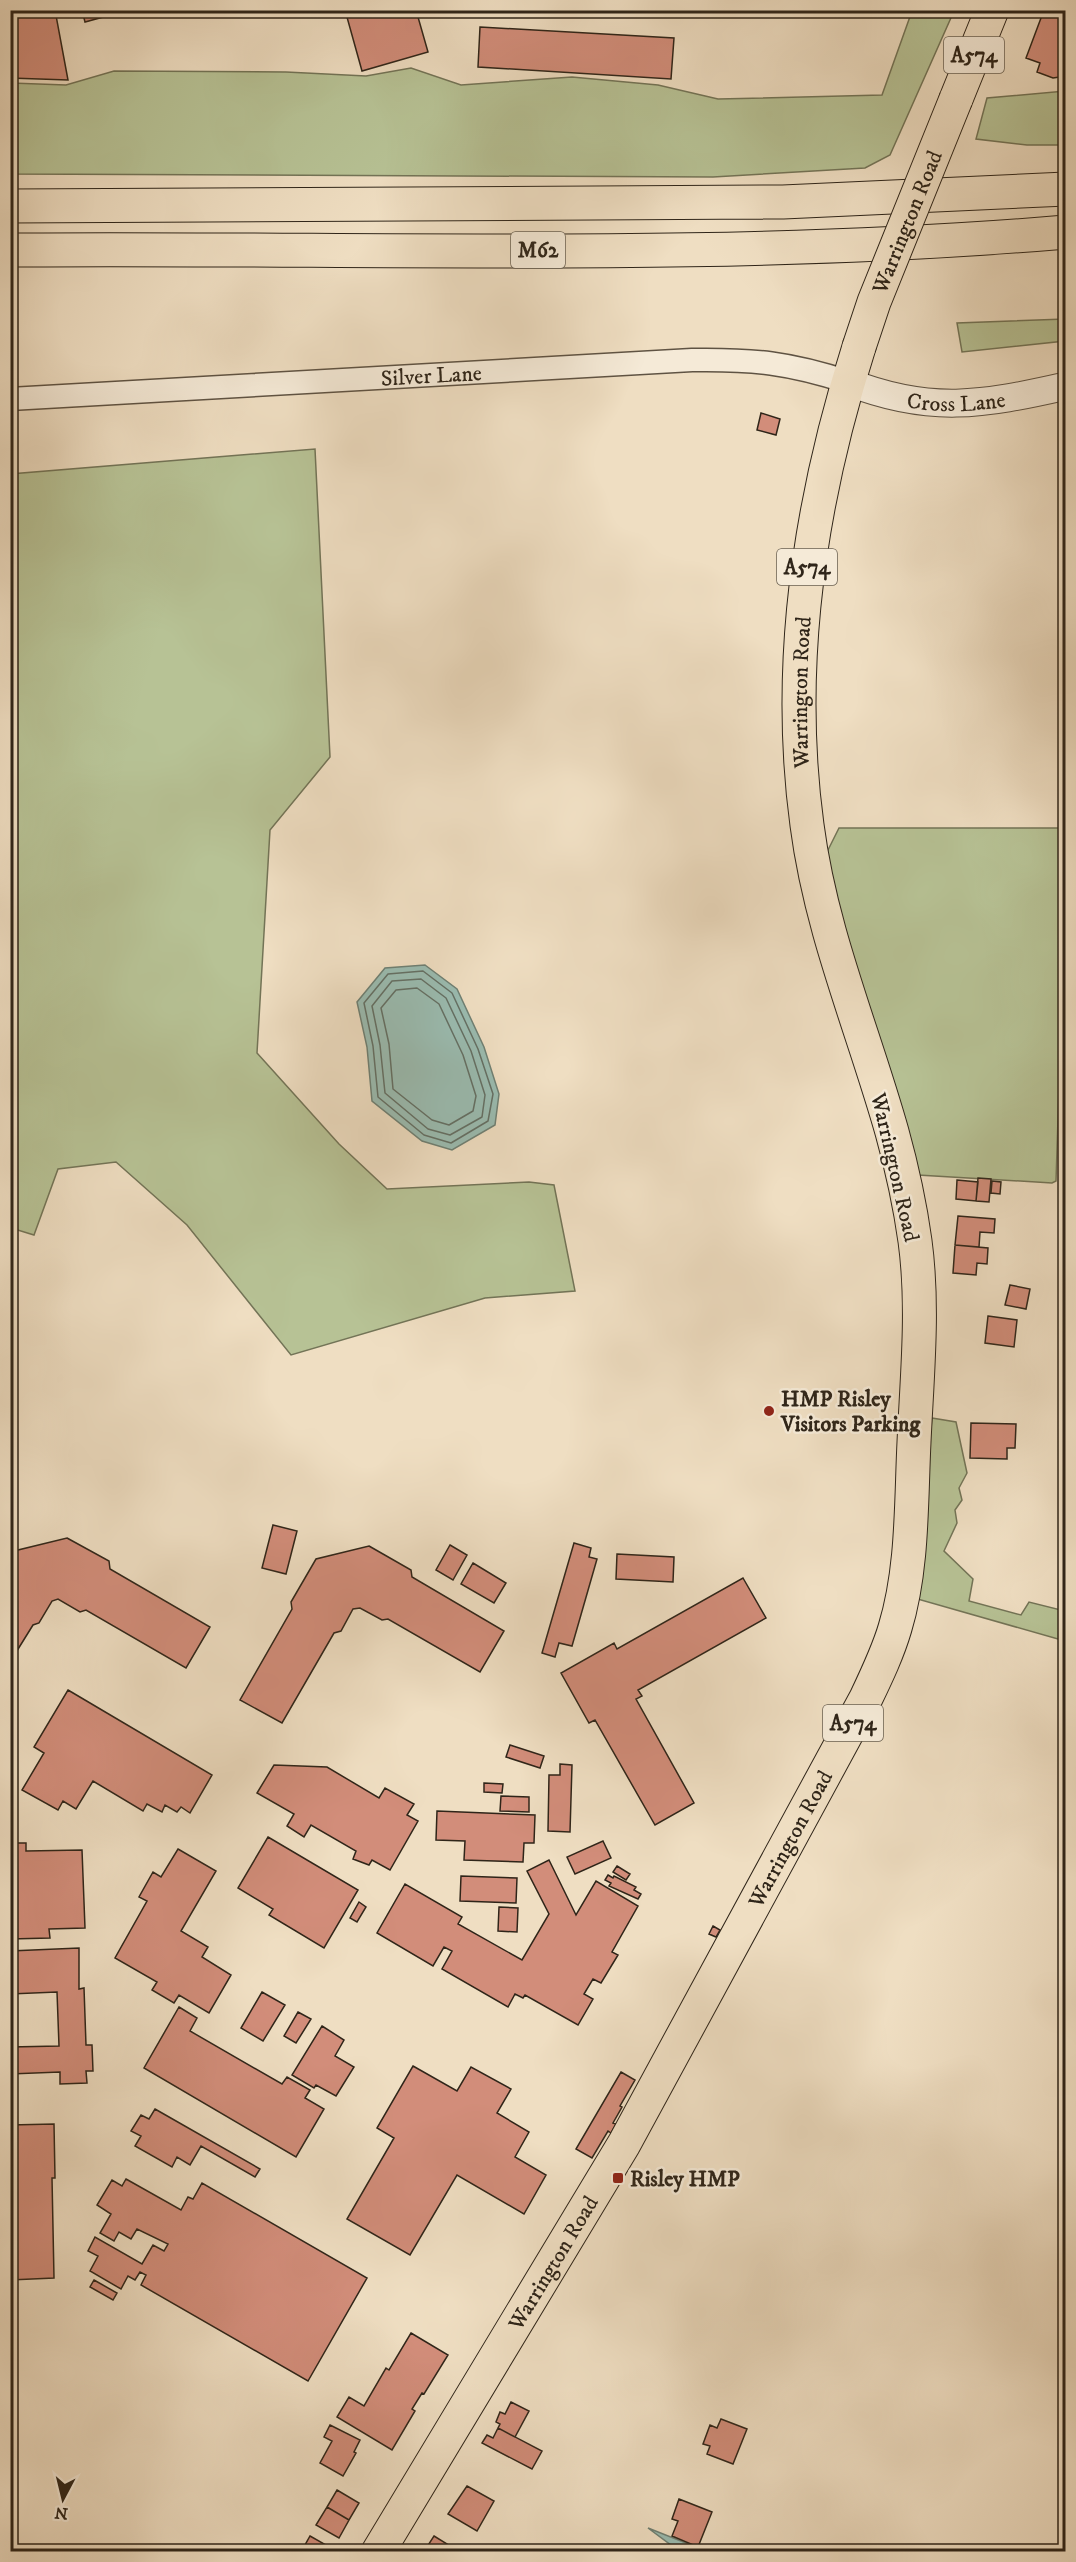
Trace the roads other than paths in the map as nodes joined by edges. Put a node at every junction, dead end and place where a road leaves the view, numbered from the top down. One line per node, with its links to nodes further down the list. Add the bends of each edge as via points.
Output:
1 (992, 10): 6 (main road, Warrington Road / A574, bridge, via 874,302)
2 (1065, 189): 3 (main road, M62, via 783,202)
3 (10, 206)
4 (1065, 232): 5 (main road, M62, via 798,247)
5 (10, 250)
6 (848, 382): 7 (street, Cross Lane, via 901,399 957,404 1013,398); 8 (street, Silver Lane, via 783,364 692,360); 9 (main road, Warrington Road / A574, via 822,482 807,568 799,688 807,826 818,884 841,977 892,1132 915,1242 918,1362 913,1466 906,1573 896,1625 866,1698 652,2094)
7 (1065, 386)
8 (10, 399)
9 (378, 2552)

